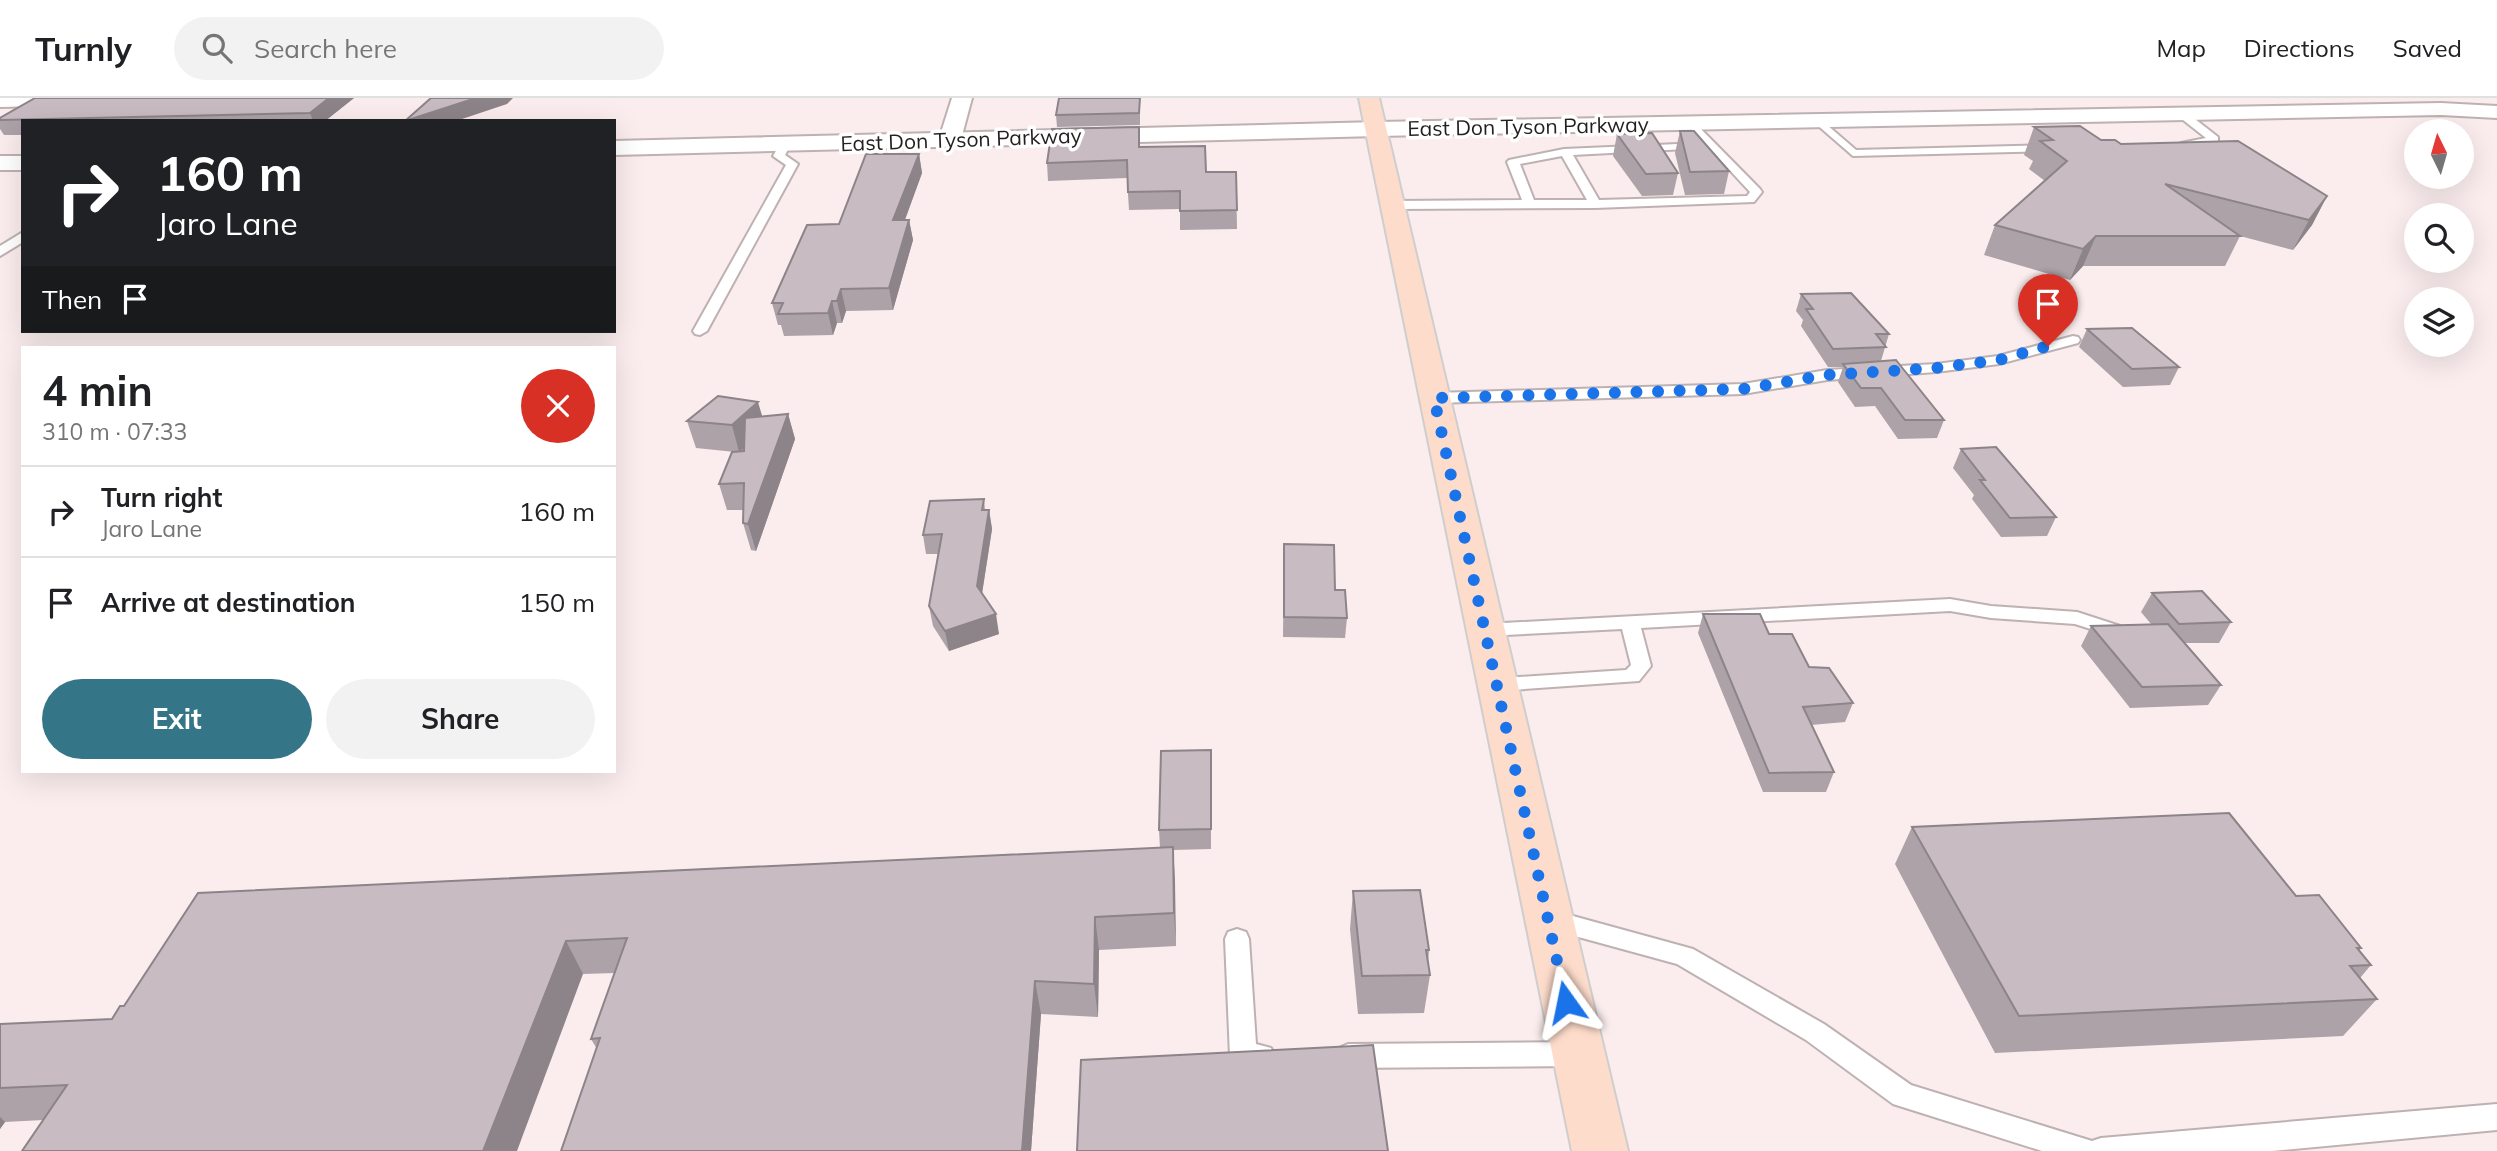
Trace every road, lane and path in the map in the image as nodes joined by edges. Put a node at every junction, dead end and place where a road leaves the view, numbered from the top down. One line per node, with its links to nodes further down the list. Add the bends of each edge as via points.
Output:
1 (130, 98): 4 (main road)
2 (962, 98): 12 (main road)
3 (1369, 98): 11 (main road)
4 (3, 102)
5 (2497, 102): 6 (main road, East Don Tyson Parkway)
6 (2441, 109): 7 (main road, East Don Tyson Parkway); 8 (main road, East Don Tyson Parkway)
7 (2497, 112)
8 (2182, 114): 9 (main road, East Don Tyson Parkway); 15 (lane, via 2214,139 2206,144)
9 (1819, 121): 10 (main road, East Don Tyson Parkway); 17 (lane, via 1853,153)
10 (1692, 123): 11 (main road, East Don Tyson Parkway); 14 (lane)
11 (1378, 129): 12 (main road, East Don Tyson Parkway); 23 (main road)
12 (950, 139): 13 (main road, East Don Tyson Parkway)
13 (785, 144): 16 (main road, East Don Tyson Parkway); 26 (lane, via 779,156 792,164)
14 (1713, 145): 18 (lane); 22 (lane, via 1756,192 1750,198)
15 (2175, 145)
16 (616, 148)
17 (2063, 148)
18 (1566, 152): 21 (lane, via 1513,162); 22 (lane)
19 (0, 163): 20 (main road)
20 (21, 163)
21 (1529, 204): 22 (lane); 23 (lane)
22 (1595, 204)
23 (1394, 205): 28 (main road)
24 (21, 237): 25 (lane)
25 (0, 252)
26 (700, 331)
27 (2073, 340): 28 (lane, via 1999,360 1827,375 1743,389)
28 (1434, 398): 30 (main road)
29 (1630, 623): 30 (lane); 31 (lane, via 1951,605 2077,618); 32 (lane, via 1641,666 1632,676)
30 (1485, 630): 32 (main road)
31 (2113, 630)
32 (1497, 684): 33 (main road)
33 (1549, 919): 35 (main road); 40 (lane, via 1684,957 1815,1032 1903,1095)
34 (1237, 939): 36 (lane, via 1243,1056)
35 (1578, 1054): 37 (lane); 39 (main road)
36 (1285, 1056)
37 (1327, 1056)
38 (2497, 1117): 41 (lane)
39 (1600, 1151)
40 (2084, 1151)
41 (2101, 1151)

